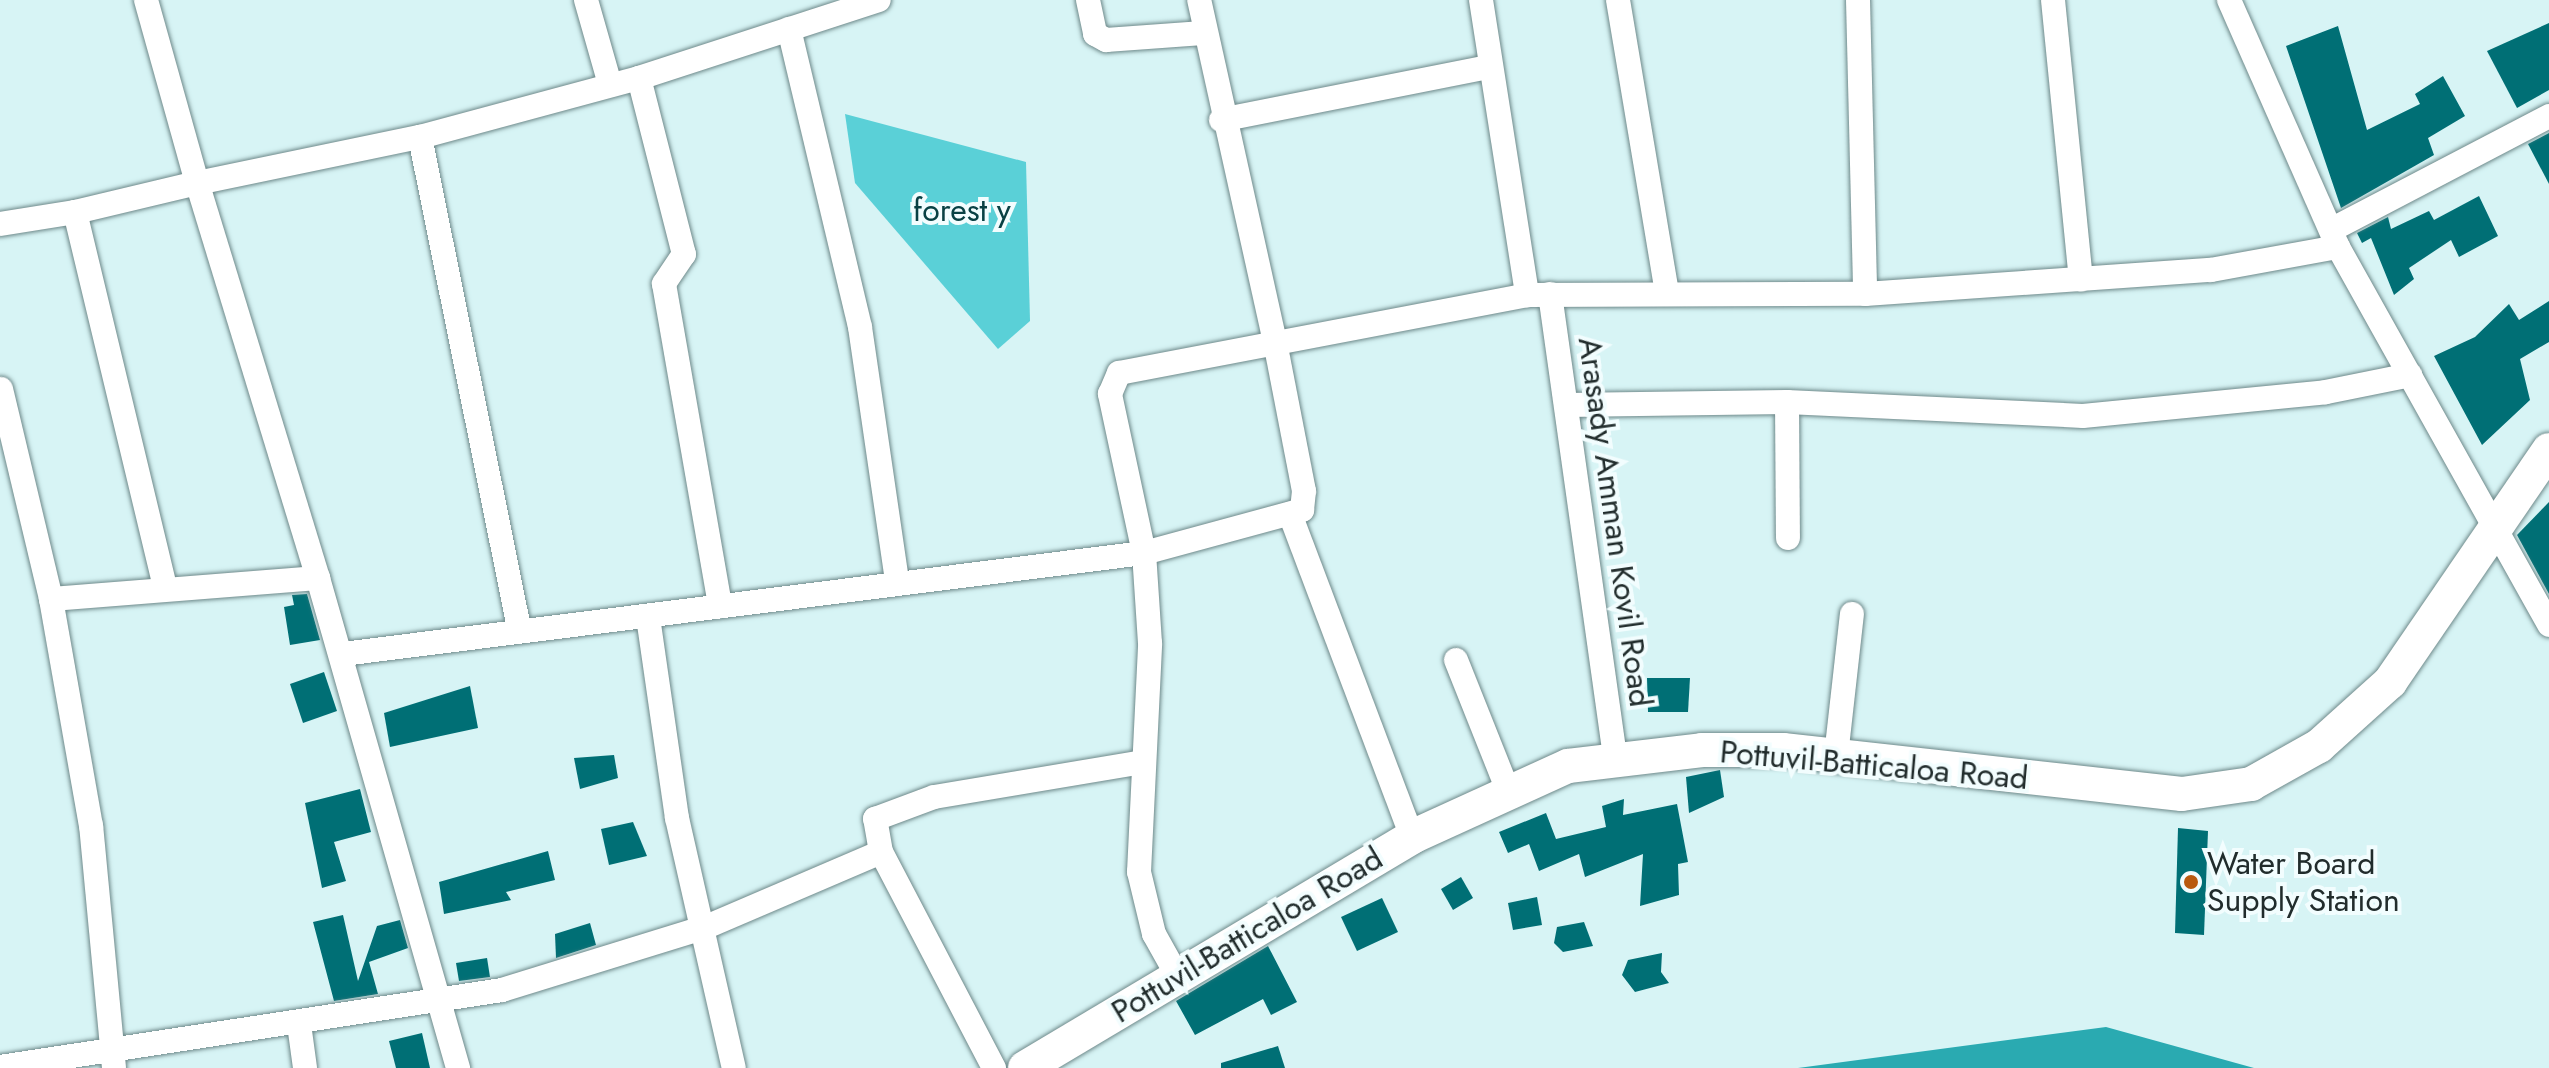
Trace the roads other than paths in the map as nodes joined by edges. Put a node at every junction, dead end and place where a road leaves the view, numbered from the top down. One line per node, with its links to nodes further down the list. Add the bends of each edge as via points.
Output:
1 (146, 0): 19 (street)
2 (586, 0): 15 (street)
3 (879, 0): 11 (street)
4 (1088, 0): 12 (street, via 1095,34 1106,40)
5 (1199, 0): 12 (street)
6 (1481, 0): 13 (street, Arasady Amman Kovil Road)
7 (1618, 0): 24 (street)
8 (1858, 0): 26 (street)
9 (2053, 0): 23 (street)
10 (2229, 0): 22 (street)
11 (789, 29): 14 (street); 38 (street, via 860,327)
12 (1203, 33): 17 (street)
13 (1488, 67): 17 (street); 25 (street, Arasady Amman Kovil Road)
14 (639, 78): 15 (street); 41 (street, via 684,254 664,284)
15 (610, 84): 18 (street)
16 (2549, 116): 22 (street)
17 (1221, 120): 27 (street)
18 (420, 137): 19 (street); 45 (street)
19 (197, 183): 20 (street); 37 (street)
20 (75, 212): 21 (street); 39 (street)
21 (0, 224)
22 (2334, 239): 23 (street, via 2211,270); 28 (street)
23 (2081, 280): 26 (street)
24 (1667, 293): 25 (street); 26 (street)
25 (1539, 294): 27 (street); 31 (street, Arasady Amman Kovil Road)
26 (1865, 294)
27 (1275, 342): 33 (street, via 1304,491 1302,510); 36 (street, via 1113,378 1110,394)
28 (2410, 375): 30 (street, via 2326,392 2083,416); 34 (street)
29 (1, 389): 40 (street)
30 (1787, 402): 31 (street); 35 (street)
31 (1566, 405): 49 (street, Arasady Amman Kovil Road)
32 (2549, 450): 34 (highway, Pottuvil-Batticaloa Road)
33 (1290, 514): 36 (street); 52 (street)
34 (2497, 528): 44 (street); 48 (highway, Pottuvil-Batticaloa Road, via 2365,708 2299,760 2251,784 2182,794)
35 (1788, 538)
36 (1144, 553): 38 (street); 50 (street, via 1150,643)
37 (318, 578): 39 (street); 46 (street)
38 (897, 581): 41 (street)
39 (165, 586): 40 (street)
40 (51, 599): 58 (street, via 91,826)
41 (720, 606): 43 (street)
42 (1852, 614): 48 (street)
43 (648, 617): 45 (street); 54 (street, via 677,818)
44 (2549, 625)
45 (519, 628): 46 (street)
46 (343, 654): 56 (street)
47 (1456, 660): 51 (street)
48 (1836, 756): 49 (highway, Pottuvil-Batticaloa Road, via 1702,750)
49 (1615, 758): 51 (highway, Pottuvil-Batticaloa Road)
50 (1143, 762): 53 (street, via 934,797 875,819); 55 (street, via 1139,872 1154,934)
51 (1507, 788): 52 (highway, Pottuvil-Batticaloa Road)
52 (1412, 837): 55 (highway, Pottuvil-Batticaloa Road)
53 (881, 852): 54 (street); 63 (street)
54 (706, 927): 56 (street); 62 (street)
55 (1178, 977): 64 (highway, Pottuvil-Batticaloa Road)
56 (437, 1005): 57 (street); 61 (street)
57 (299, 1024): 58 (street); 60 (street)
58 (113, 1061): 59 (street)
59 (0, 1067)
60 (305, 1068)
61 (458, 1068)
62 (734, 1068)
63 (994, 1068)
64 (1025, 1068)

